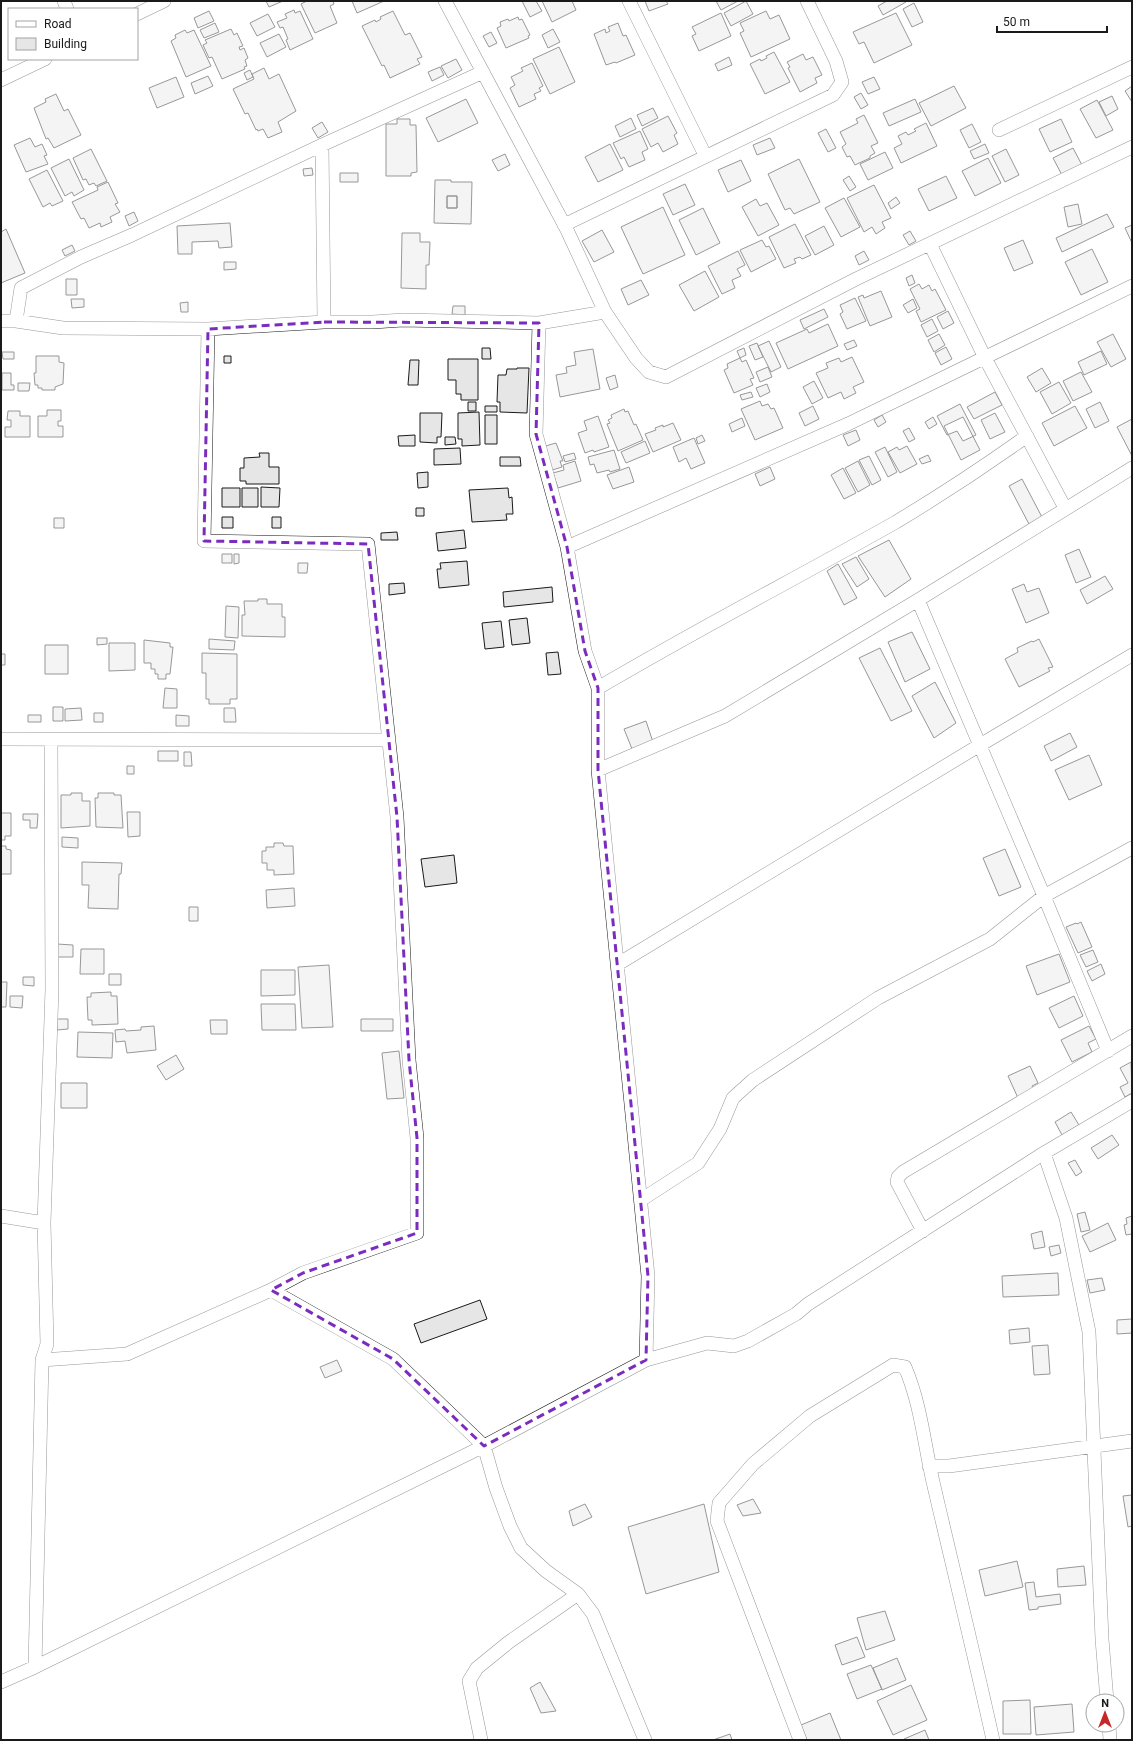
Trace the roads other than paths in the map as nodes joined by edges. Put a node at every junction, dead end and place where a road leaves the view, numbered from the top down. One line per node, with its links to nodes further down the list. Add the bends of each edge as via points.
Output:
1 (164, 1): 5 (street)
2 (445, 1): 8 (street)
3 (629, 1): 13 (street)
4 (807, 1): 13 (street, via 836,61 842,82 833,95)
5 (138, 14)
6 (43, 60): 9 (street)
7 (1132, 67): 10 (street)
8 (483, 72): 11 (street); 14 (street)
9 (1, 80)
10 (999, 130)
11 (322, 145): 19 (street, via 81,257 21,288); 20 (street)
12 (1132, 147): 15 (street)
13 (705, 155): 14 (street)
14 (564, 225): 17 (street)
15 (930, 244): 17 (street, via 856,279 666,377 649,372 636,358); 23 (street)
16 (1132, 286): 23 (street)
17 (605, 312): 21 (street)
18 (1, 321): 19 (street)
19 (16, 321): 22 (street, via 63,328)
20 (324, 322): 21 (street, via 403,320); 22 (street)
21 (539, 323): 27 (street, via 536,434)
22 (208, 329): 33 (street, via 204,540 368,544)
23 (985, 358): 24 (street); 27 (street, via 848,424)
24 (1027, 436): 26 (street); 30 (street, via 897,521)
25 (1132, 468): 26 (street)
26 (1066, 508): 28 (street)
27 (567, 547): 30 (street, via 585,650)
28 (918, 600): 34 (street); 35 (street, via 725,716)
29 (1132, 655): 34 (street)
30 (598, 688): 35 (street)
31 (1, 739): 32 (street)
32 (51, 740): 33 (street); 45 (street, via 52,989)
33 (389, 740): 47 (street, via 397,817 409,1060 417,1138 417,1233 303,1273)
34 (980, 744): 37 (street); 38 (street)
35 (598, 770): 38 (street)
36 (1132, 848): 37 (street)
37 (1044, 896): 40 (street); 43 (street, via 990,939 878,998 753,1080 733,1098 720,1129 698,1163)
38 (618, 964): 43 (street)
39 (1132, 1036): 40 (street)
40 (1108, 1051): 46 (street, via 898,1177 897,1182)
41 (1132, 1101): 42 (street)
42 (1044, 1153): 46 (street); 52 (street, via 1066,1218 1089,1332)
43 (641, 1200): 49 (street, via 648,1276)
44 (1, 1216): 45 (street)
45 (44, 1223): 48 (street, via 47,1344)
46 (923, 1231): 49 (street, via 796,1314 748,1341 734,1346 707,1342)
47 (271, 1290): 48 (street, via 127,1354); 51 (street, via 393,1359)
48 (42, 1360): 55 (street)
49 (646, 1360): 51 (street)
50 (1132, 1441): 52 (street)
51 (484, 1446): 54 (street, via 510,1526 522,1548); 55 (street)
52 (1093, 1446): 53 (street, via 949,1466); 57 (street)
53 (929, 1466): 60 (street, via 914,1388 905,1367 893,1365 810,1416 752,1464 719,1503 717,1521); 61 (street)
54 (578, 1594): 58 (street, via 509,1642 477,1668 469,1680); 59 (street, via 593,1614)
55 (35, 1667): 56 (street)
56 (1, 1682)
57 (1106, 1693)
58 (481, 1740)
59 (645, 1740)
60 (800, 1740)
61 (993, 1740)

